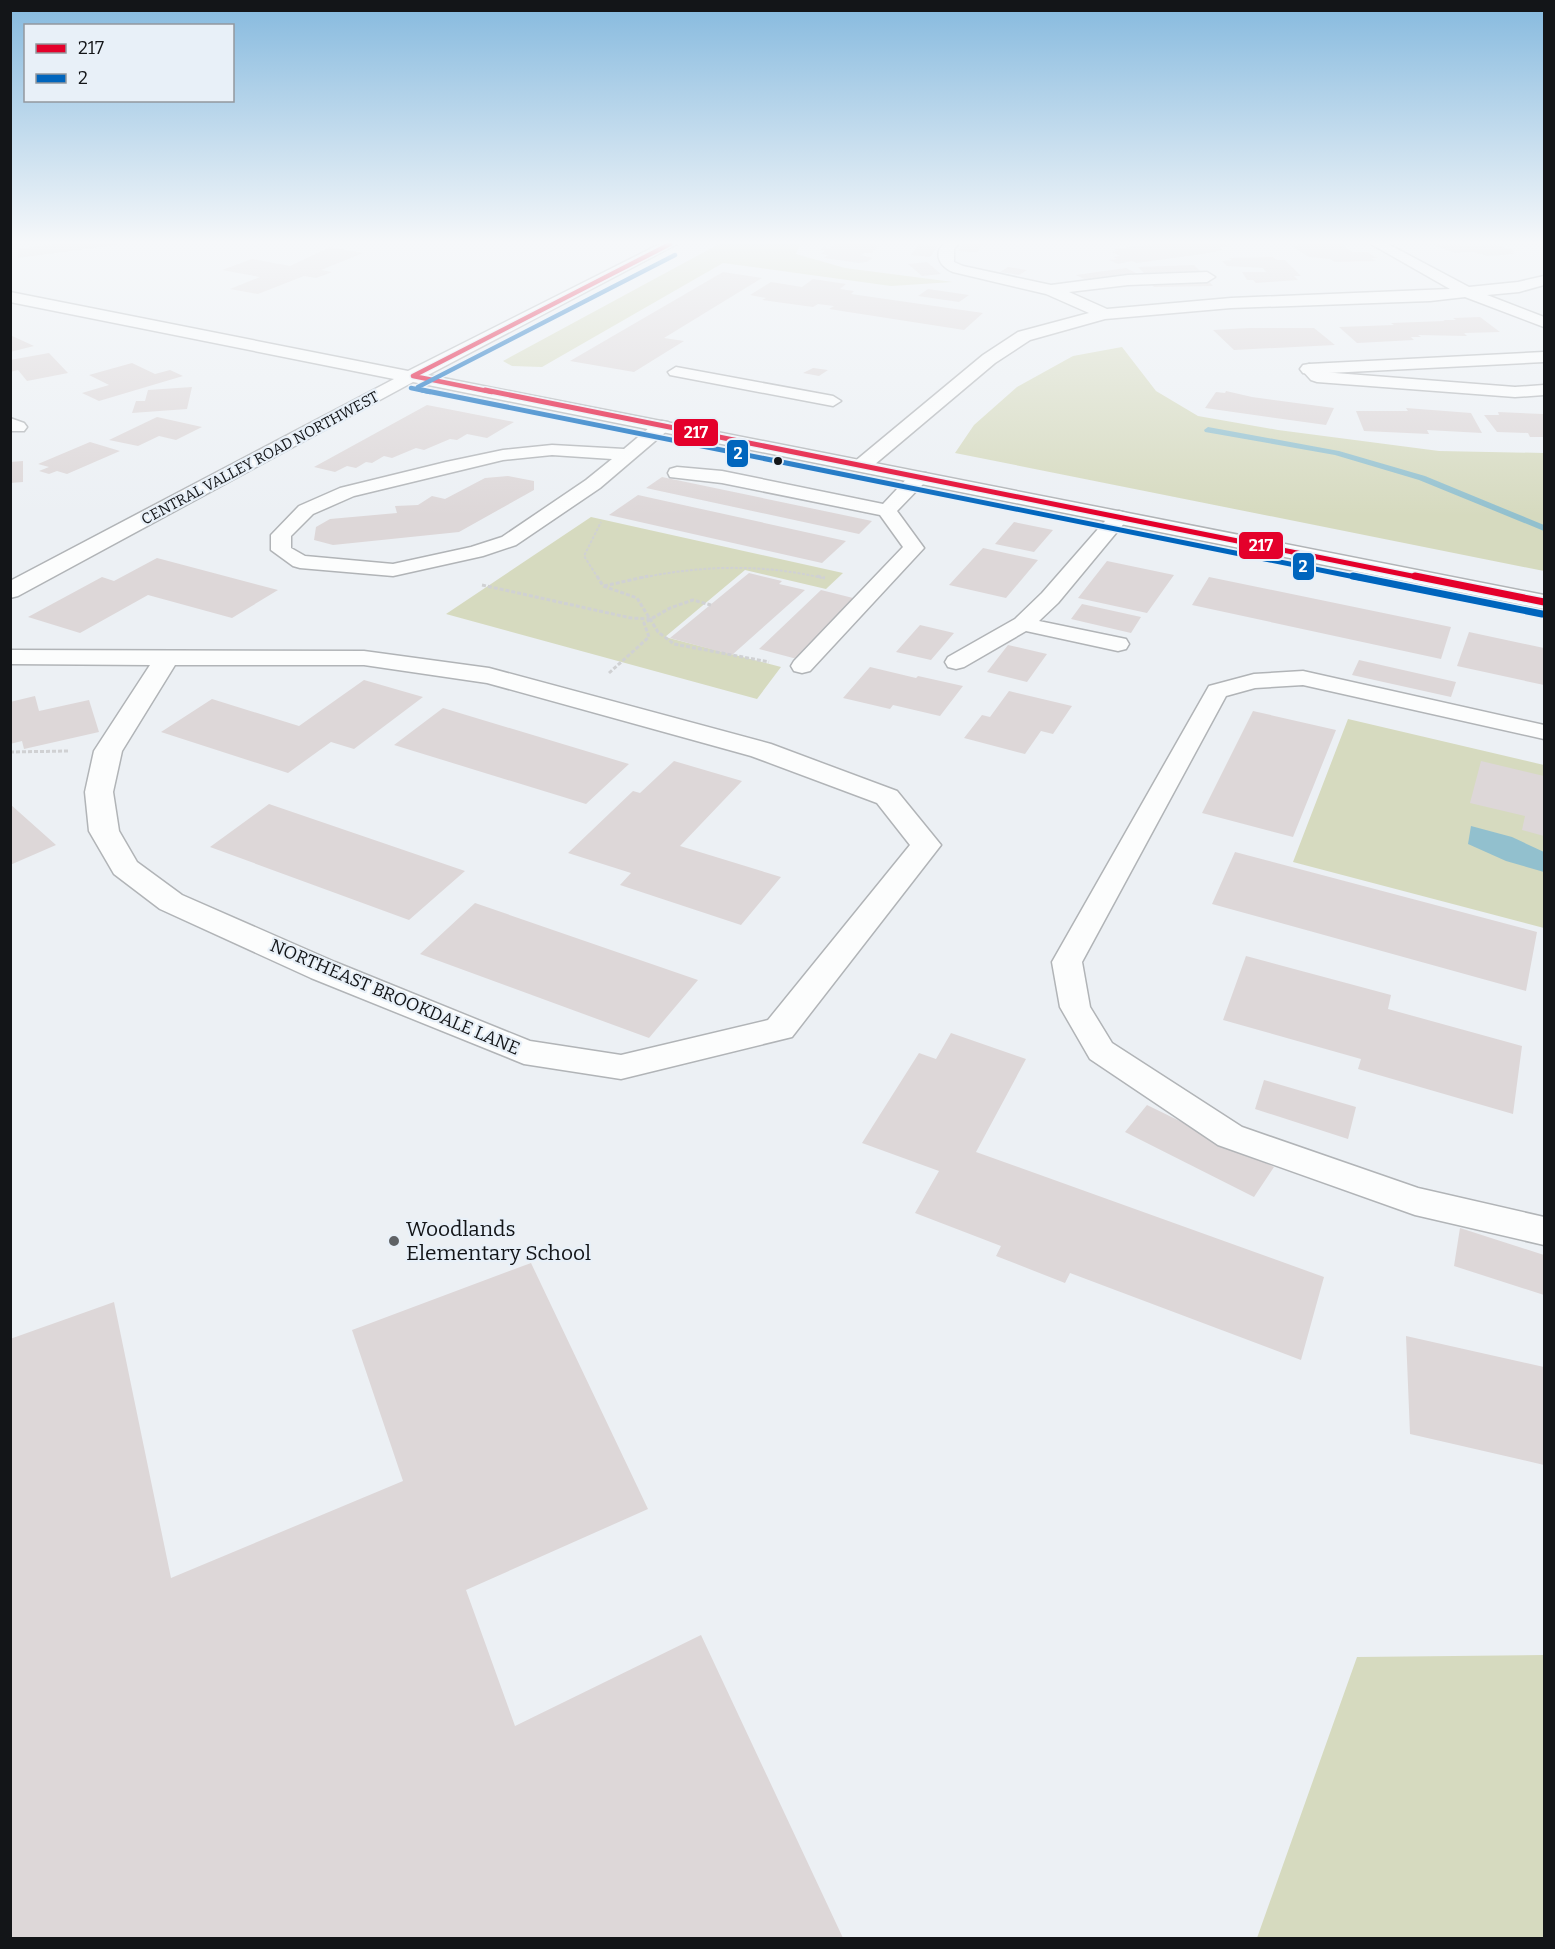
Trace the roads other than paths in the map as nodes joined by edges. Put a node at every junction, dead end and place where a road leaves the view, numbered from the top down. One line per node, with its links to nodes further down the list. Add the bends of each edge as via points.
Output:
1 (204, 335): 7 (street)
2 (493, 335): 7 (street, CENTRAL VALLEY ROAD NORTHWEST)
3 (1028, 335): 12 (street, via 989,359)
4 (1545, 357): 5 (street)
5 (1309, 369): 8 (lane, via 1317,377 1515,392)
6 (676, 372): 9 (lane)
7 (413, 376): 10 (street); 17 (street, CENTRAL VALLEY ROAD NORTHWEST)
8 (1545, 390)
9 (833, 400)
10 (662, 426): 11 (lane); 12 (street)
11 (626, 454): 11 (lane, via 593,484 509,541 476,552 393,570 300,562 281,550 281,535 306,510 346,492 503,455 552,450)
12 (861, 466): 14 (street)
13 (677, 473): 15 (lane, via 722,477)
14 (919, 477): 15 (lane); 16 (street)
15 (887, 511): 24 (lane, via 914,548)
16 (1119, 517): 18 (street); 19 (lane)
17 (10, 591)
18 (1545, 602)
19 (1023, 624): 20 (lane); 23 (lane)
20 (1118, 644)
21 (10, 657): 22 (street, NORTHEAST BROOKDALE LANE)
22 (168, 657): 22 (street, NORTHEAST BROOKDALE LANE, via 364,658 489,676 761,750 887,797 926,845 780,1029 621,1067 524,1052 171,902 125,868 104,831 99,792 108,751)
23 (956, 662)
24 (802, 666)
25 (1545, 732): 26 (lane, via 1303,678 1254,681 1217,691 1067,962 1075,1007 1101,1051 1230,1136 1415,1201)
26 (1545, 1231)

